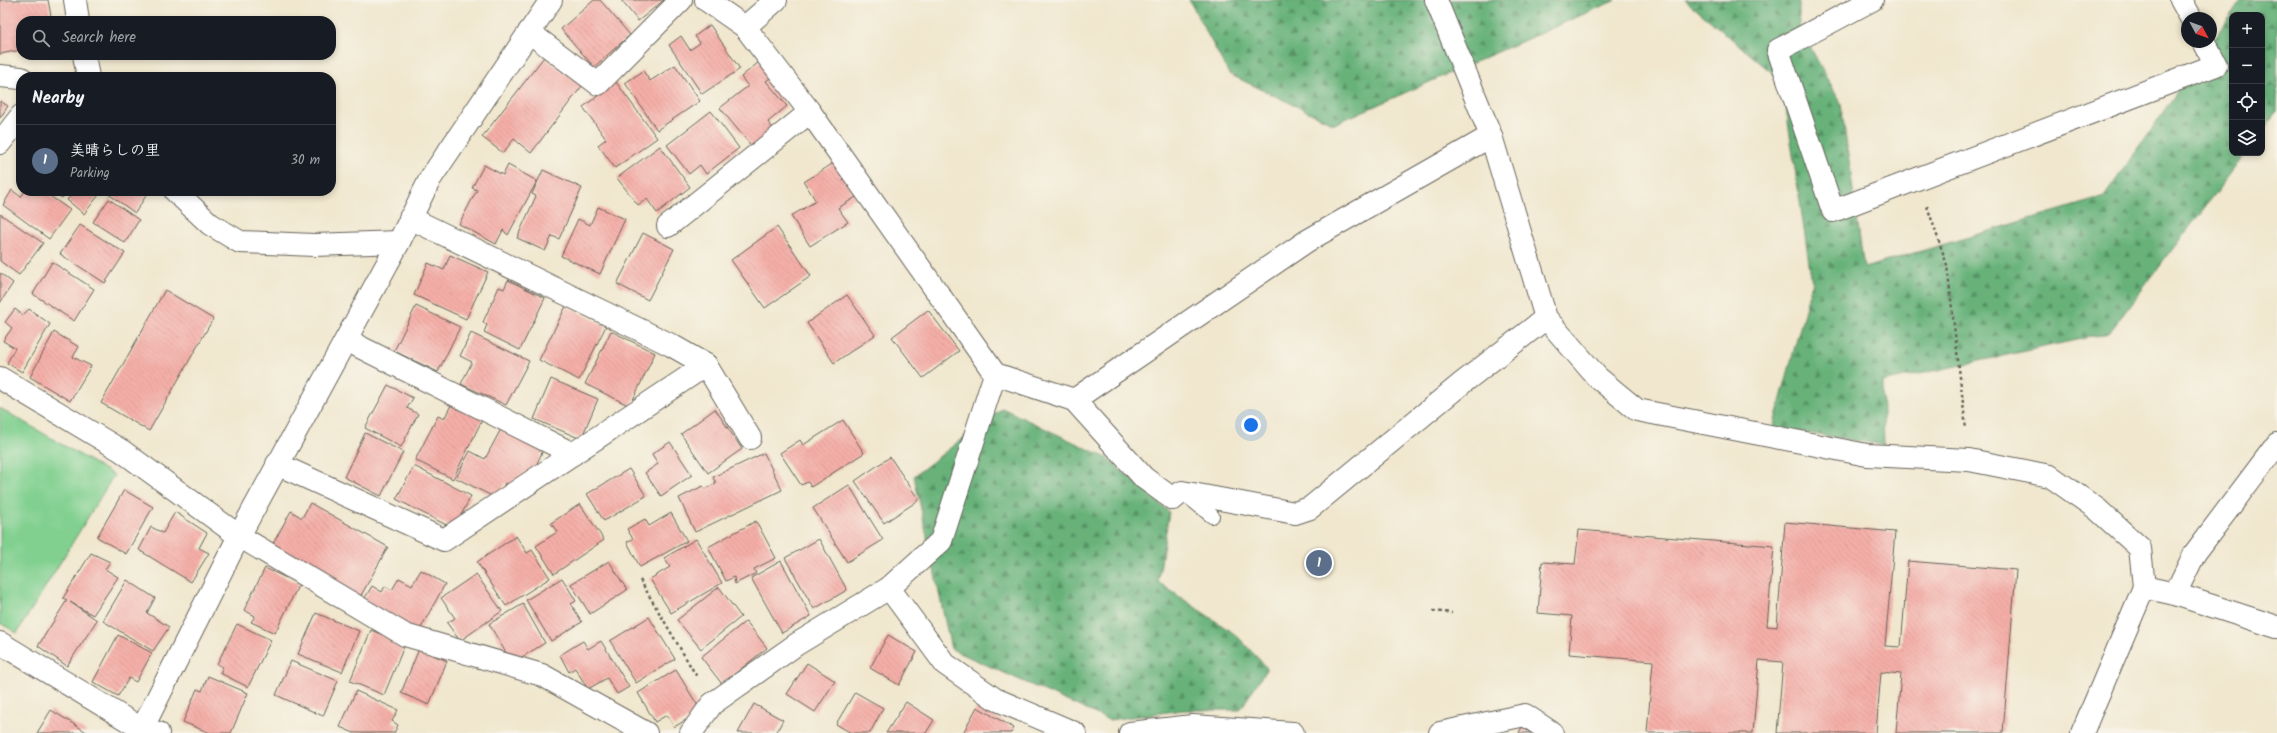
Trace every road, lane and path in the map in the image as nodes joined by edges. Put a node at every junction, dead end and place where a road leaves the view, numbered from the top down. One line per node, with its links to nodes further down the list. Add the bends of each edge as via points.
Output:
1 (75, 0): 10 (street)
2 (551, 0): 12 (street)
3 (681, 0): 12 (street, via 598,84)
4 (706, 0): 11 (street)
5 (776, 0): 11 (street)
6 (1436, 0): 20 (street)
7 (1872, 0): 22 (street, via 1778,50 1833,211)
8 (2181, 0): 9 (street)
9 (2188, 12)
10 (77, 16)
11 (745, 27): 18 (street)
12 (528, 32): 24 (street, via 430,179)
13 (2207, 48): 22 (street, via 2216,65)
14 (85, 60): 15 (street)
15 (87, 72)
16 (0, 76): 17 (street)
17 (16, 78)
18 (810, 112): 25 (street); 30 (street)
19 (16, 122): 21 (street)
20 (1491, 136): 27 (street); 32 (street, via 1307,241)
21 (0, 143)
22 (1918, 179): 36 (path, via 1947,265)
23 (180, 196): 26 (street, via 210,224 240,242 314,245)
24 (410, 218): 26 (street); 29 (street, via 672,345)
25 (668, 226)
26 (399, 242): 28 (street)
27 (1546, 318): 36 (street, via 1597,377 1637,410 1866,455); 38 (street, via 1310,508 1295,513)
28 (346, 340): 35 (street); 37 (street)
29 (706, 365): 33 (street); 35 (street)
30 (995, 374): 32 (street); 43 (street, via 941,541)
31 (0, 378): 40 (street, via 122,451)
32 (1074, 400): 38 (street, via 1144,478 1173,499)
33 (750, 438)
34 (2277, 444): 44 (street, via 2195,553)
35 (573, 454): 37 (street, via 444,540)
36 (1969, 460): 42 (street, via 2050,476 2097,509 2140,548)
37 (277, 464): 40 (street)
38 (1182, 492): 39 (lane)
39 (1212, 516)
40 (239, 536): 50 (street); 52 (street, via 405,636 542,675)
41 (640, 580): 49 (path)
42 (2144, 587): 44 (street); 59 (street)
43 (889, 588): 49 (street, via 797,644); 54 (street, via 945,664 995,699)
44 (2175, 594): 47 (street)
45 (1433, 610): 46 (path)
46 (1452, 613)
47 (2277, 627)
48 (0, 643): 50 (street)
49 (712, 704): 53 (street)
50 (150, 731)
51 (1172, 731): 55 (street); 56 (street, via 1193,726)
52 (646, 733)
53 (691, 733)
54 (1076, 733)
55 (1130, 733)
56 (1293, 733)
57 (1440, 733): 58 (street, via 1525,715)
58 (1552, 733)
59 (2082, 733)

